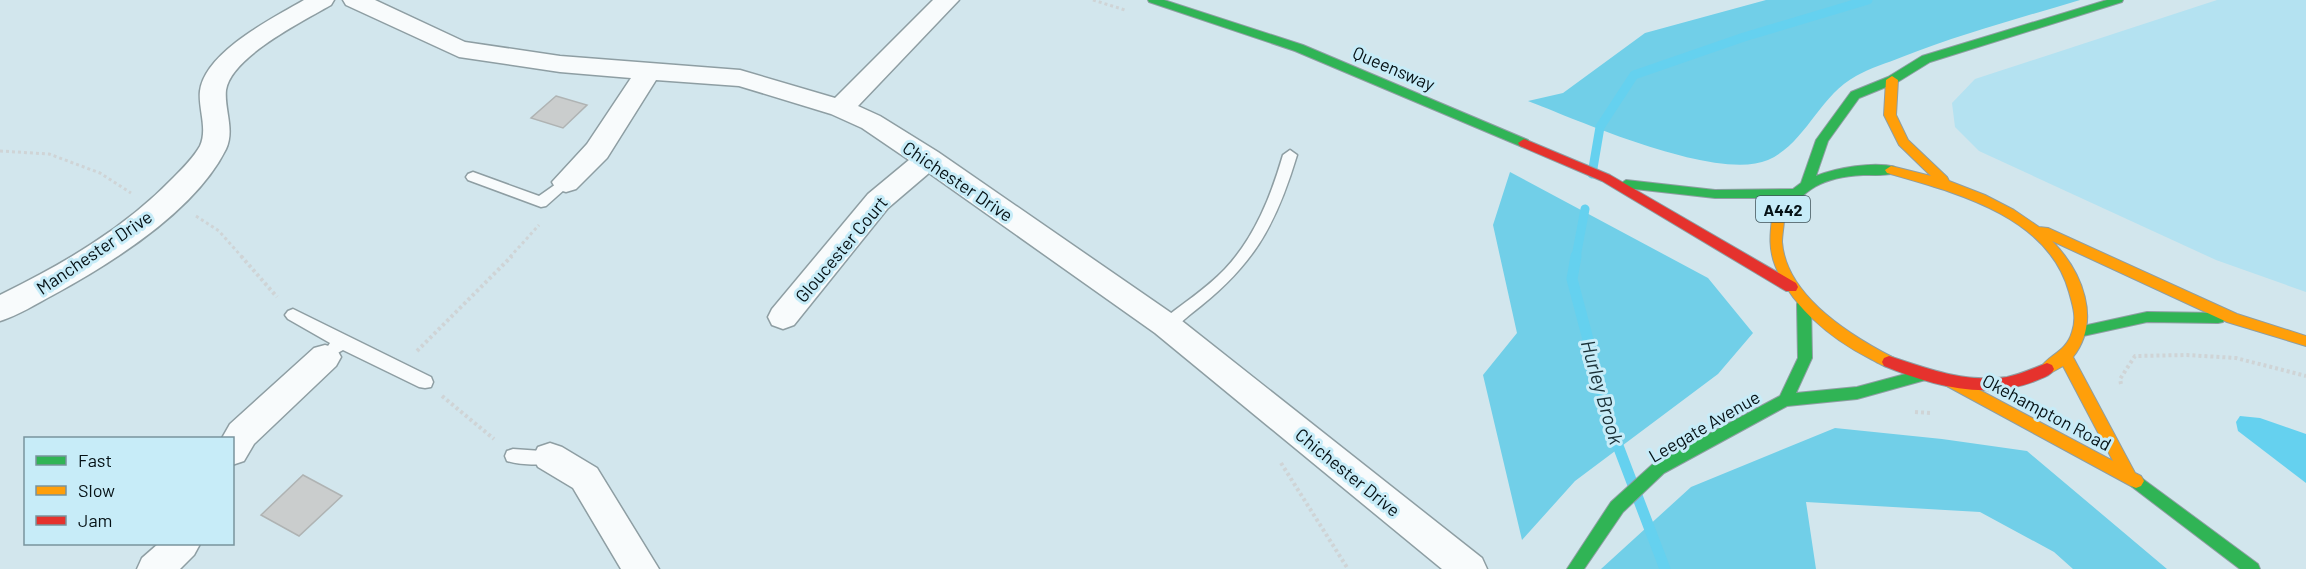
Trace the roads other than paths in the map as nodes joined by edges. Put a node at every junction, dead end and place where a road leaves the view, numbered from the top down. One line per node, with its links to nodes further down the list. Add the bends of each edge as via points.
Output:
1 (322, 0): 20 (street, Manchester Drive, via 266,32 223,67 212,88 216,108 214,147 164,205 57,281)
2 (355, 0): 6 (street, Chichester Drive, via 459,49 560,64)
3 (947, 0): 8 (street)
4 (1153, 0): 12 (main road, Queensway / A442, via 1299,48)
5 (2118, 0): 7 (main road, via 1926,59)
6 (649, 70): 8 (street, Chichester Drive, via 740,78); 14 (street, via 597,151)
7 (1892, 80): 13 (main road, via 1890,115 1903,142); 15 (main road, via 1855,95 1822,140)
8 (840, 108): 10 (street, Chichester Drive)
9 (1290, 155): 24 (lane, via 1273,208 1249,248 1230,272)
10 (928, 159): 22 (street, Gloucester Court, via 878,201); 24 (street, Chichester Drive)
11 (473, 177): 14 (lane, via 541,202)
12 (1611, 180): 16 (main road, A442, via 1715,194); 18 (main road, A442)
13 (1943, 180): 15 (main road, A442, via 1891,170 1845,171); 17 (main road, A442, via 1986,198)
14 (566, 182)
15 (1807, 183): 16 (main road, A442)
16 (1793, 193): 18 (main road, A442, via 1776,219 1775,251)
17 (2025, 223): 23 (main road, A442); 25 (main road, A442, via 2060,257 2076,285 2081,295)
18 (1791, 287): 19 (main road, A442)
19 (1804, 304): 29 (main road, A442, via 1836,333 1867,352); 32 (main road, Leegate Avenue, via 1805,358)
20 (0, 309)
21 (293, 315): 27 (lane)
22 (783, 317)
23 (2232, 318): 25 (main road, A442, via 2147,317); 26 (main road, A442)
24 (1166, 325): 40 (street, Chichester Drive)
25 (2083, 331): 28 (main road, A442)
26 (2306, 341)
27 (333, 350): 31 (lane); 33 (street, via 242,434)
28 (2067, 359): 30 (main road, A442, via 2038,376 1997,384); 36 (main road, Okehampton Road)
29 (1924, 375): 30 (main road, A442); 32 (main road, Leegate Avenue, via 1857,393)
30 (1950, 381): 36 (main road, Okehampton Road)
31 (425, 382)
32 (1785, 400): 41 (main road, Leegate Avenue, via 1659,468 1617,507)
33 (234, 448)
34 (513, 456): 35 (lane)
35 (550, 457): 39 (street, via 585,478)
36 (2128, 475): 42 (main road, Okehampton Road)
37 (180, 545): 38 (street)
38 (155, 569)
39 (641, 569)
40 (1469, 569)
41 (1575, 569)
42 (2252, 569)

